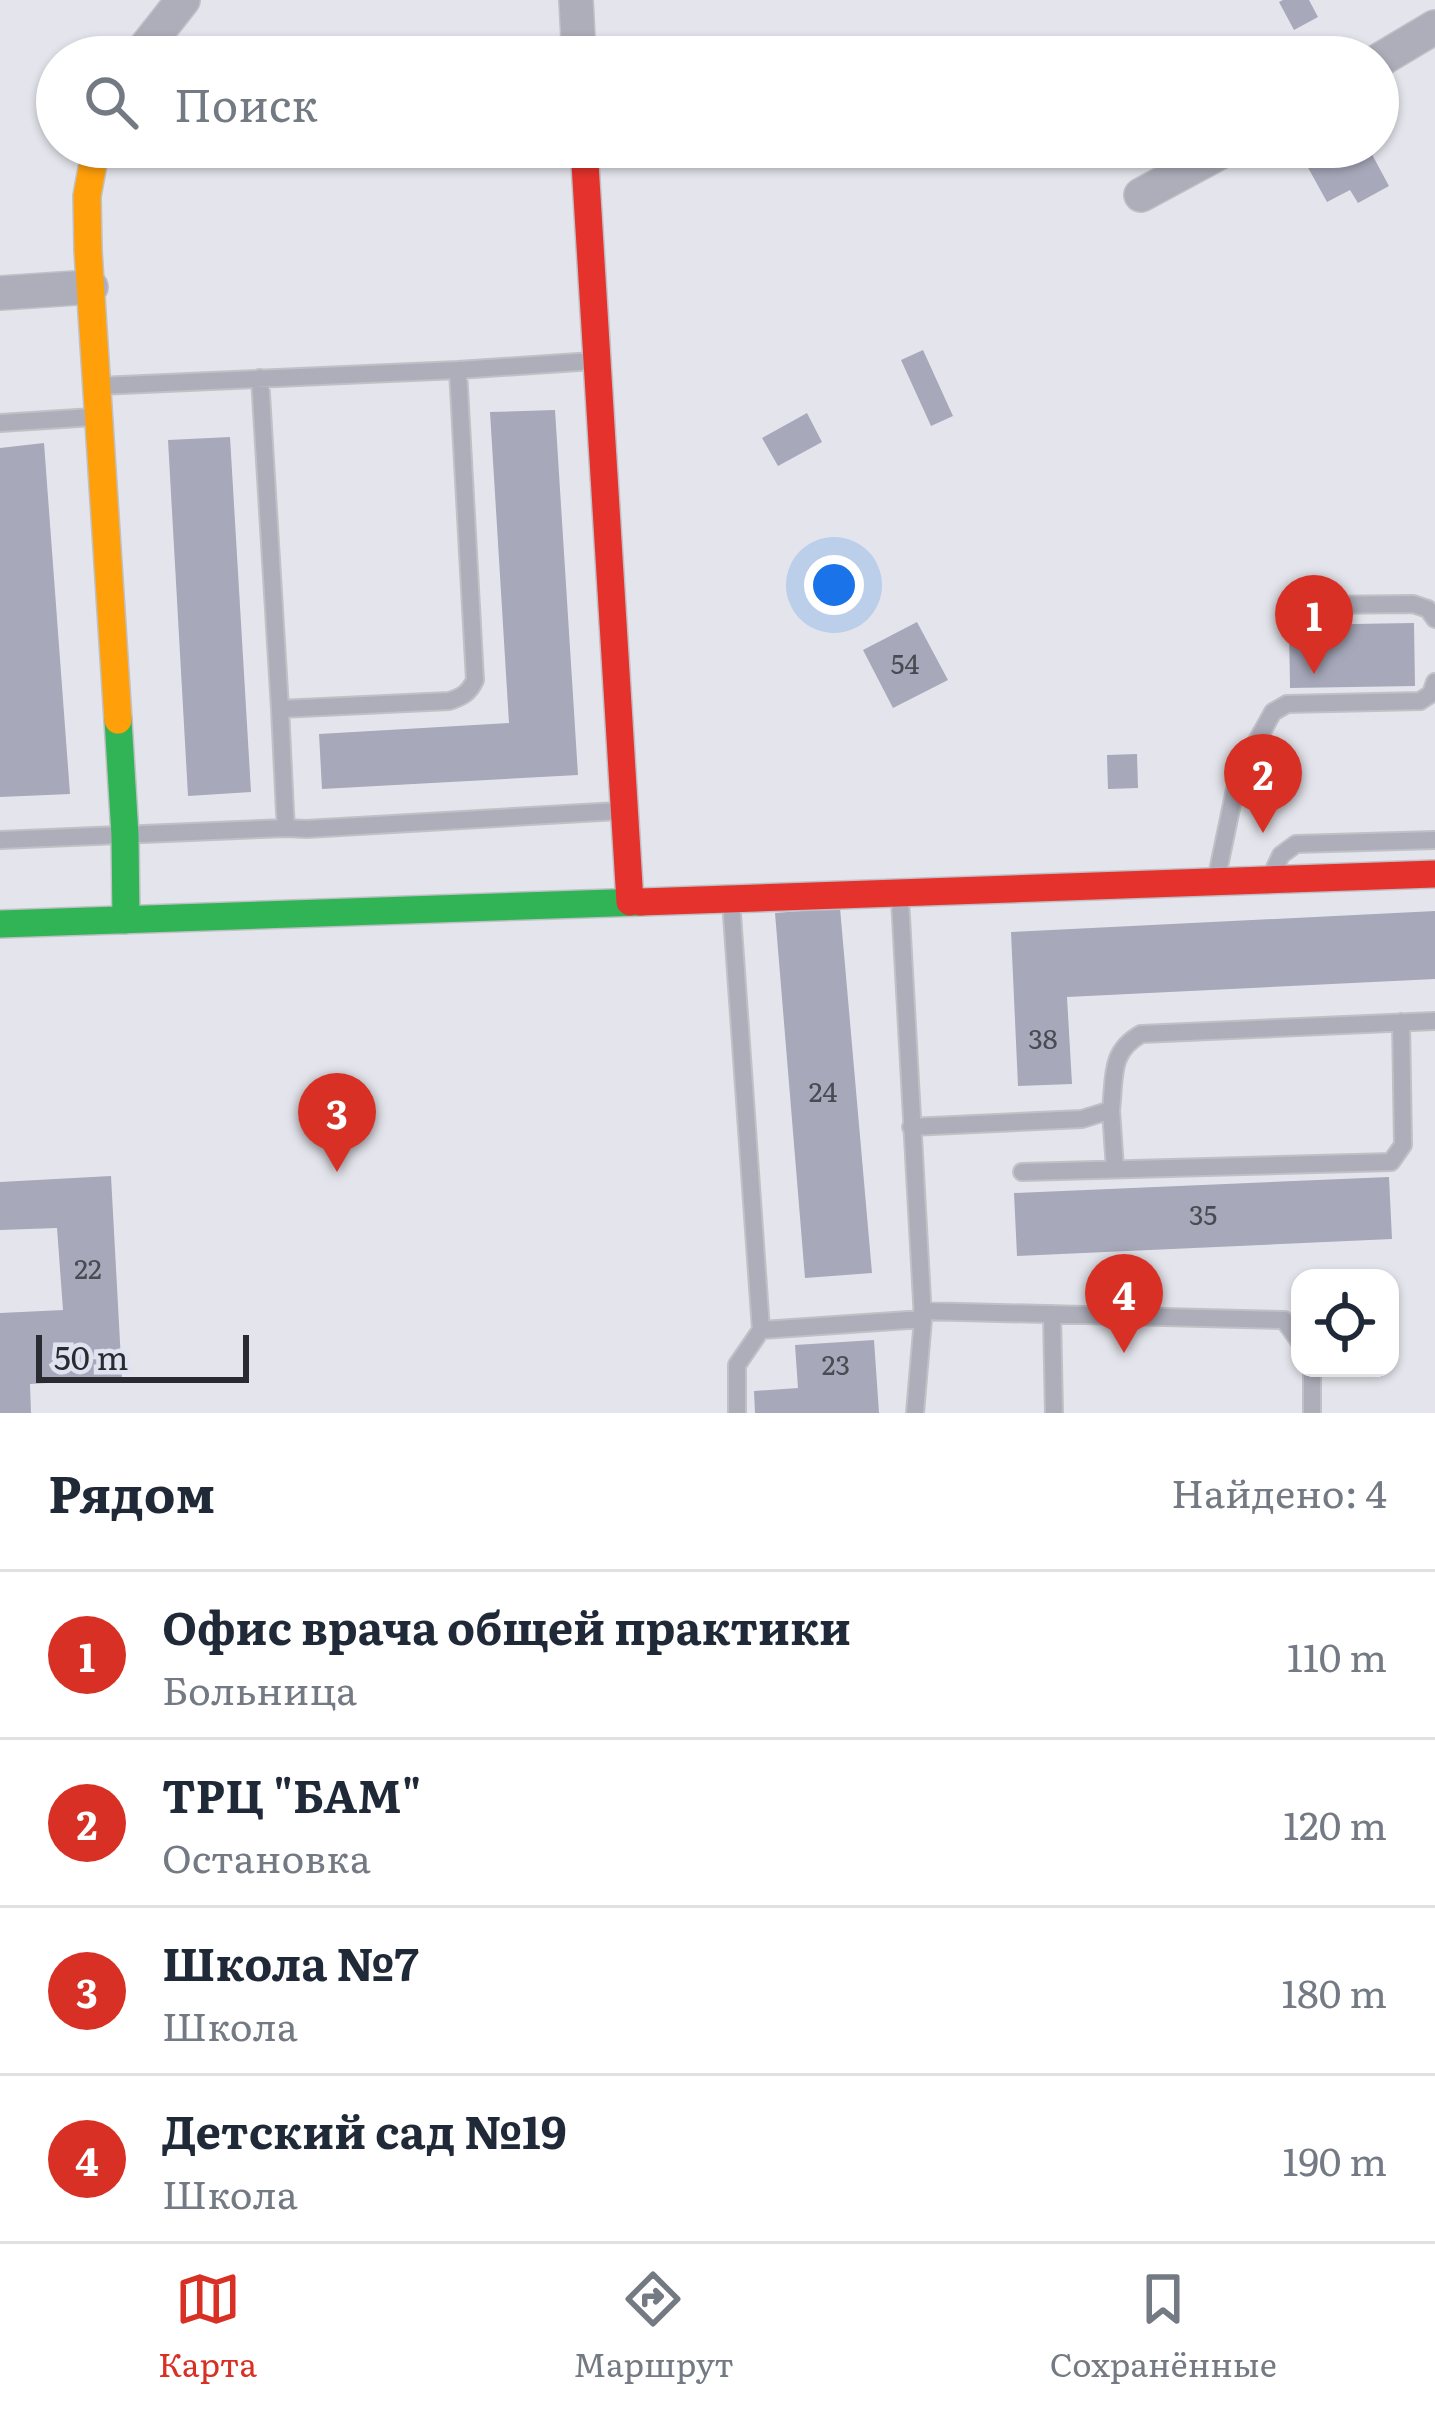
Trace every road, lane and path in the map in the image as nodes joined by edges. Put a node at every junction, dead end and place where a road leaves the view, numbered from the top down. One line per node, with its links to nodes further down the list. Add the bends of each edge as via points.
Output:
1 (183, 0): 4 (street)
2 (576, 0): 5 (street)
3 (1435, 27): 6 (street)
4 (155, 36)
5 (578, 36)
6 (1399, 48)
7 (92, 168): 11 (street)
8 (585, 168): 13 (street)
9 (1191, 168): 10 (street)
10 (1141, 195)
11 (91, 287): 12 (street); 16 (street)
12 (0, 293)
13 (597, 361): 14 (lane); 23 (street)
14 (458, 370): 15 (lane); 22 (lane, via 471,689 449,701)
15 (260, 378): 16 (lane); 22 (lane)
16 (98, 386): 17 (street)
17 (100, 416): 18 (lane); 25 (street)
18 (0, 423)
19 (1319, 605): 20 (lane, via 1413,604)
20 (1435, 619)
21 (1435, 682): 30 (lane, via 1420,701 1287,704 1273,712 1238,775)
22 (280, 709): 24 (lane)
23 (625, 811): 24 (lane); 33 (street)
24 (286, 828): 25 (lane)
25 (125, 835): 26 (lane); 34 (street)
26 (0, 840)
27 (1435, 840): 29 (lane, via 1296,844)
28 (1435, 874): 29 (street)
29 (1270, 880): 30 (street)
30 (1215, 883): 31 (street)
31 (900, 894): 32 (street); 39 (lane)
32 (730, 899): 33 (street); 44 (lane)
33 (630, 902): 34 (street)
34 (125, 920): 35 (street)
35 (0, 924)
36 (1435, 1021): 37 (lane)
37 (1401, 1022): 38 (lane, via 1141,1034 1117,1059); 40 (lane, via 1403,1144 1391,1162)
38 (1112, 1110): 39 (lane, via 1082,1119); 40 (lane)
39 (911, 1127): 43 (lane)
40 (1115, 1169): 41 (lane)
41 (1022, 1172)
42 (1052, 1314): 43 (lane); 45 (lane, via 1284,1320); 49 (lane)
43 (922, 1315): 44 (lane); 48 (lane)
44 (761, 1330): 47 (lane, via 737,1364)
45 (1291, 1330)
46 (1312, 1377): 50 (lane)
47 (737, 1413)
48 (915, 1413)
49 (1054, 1413)
50 (1312, 1413)

